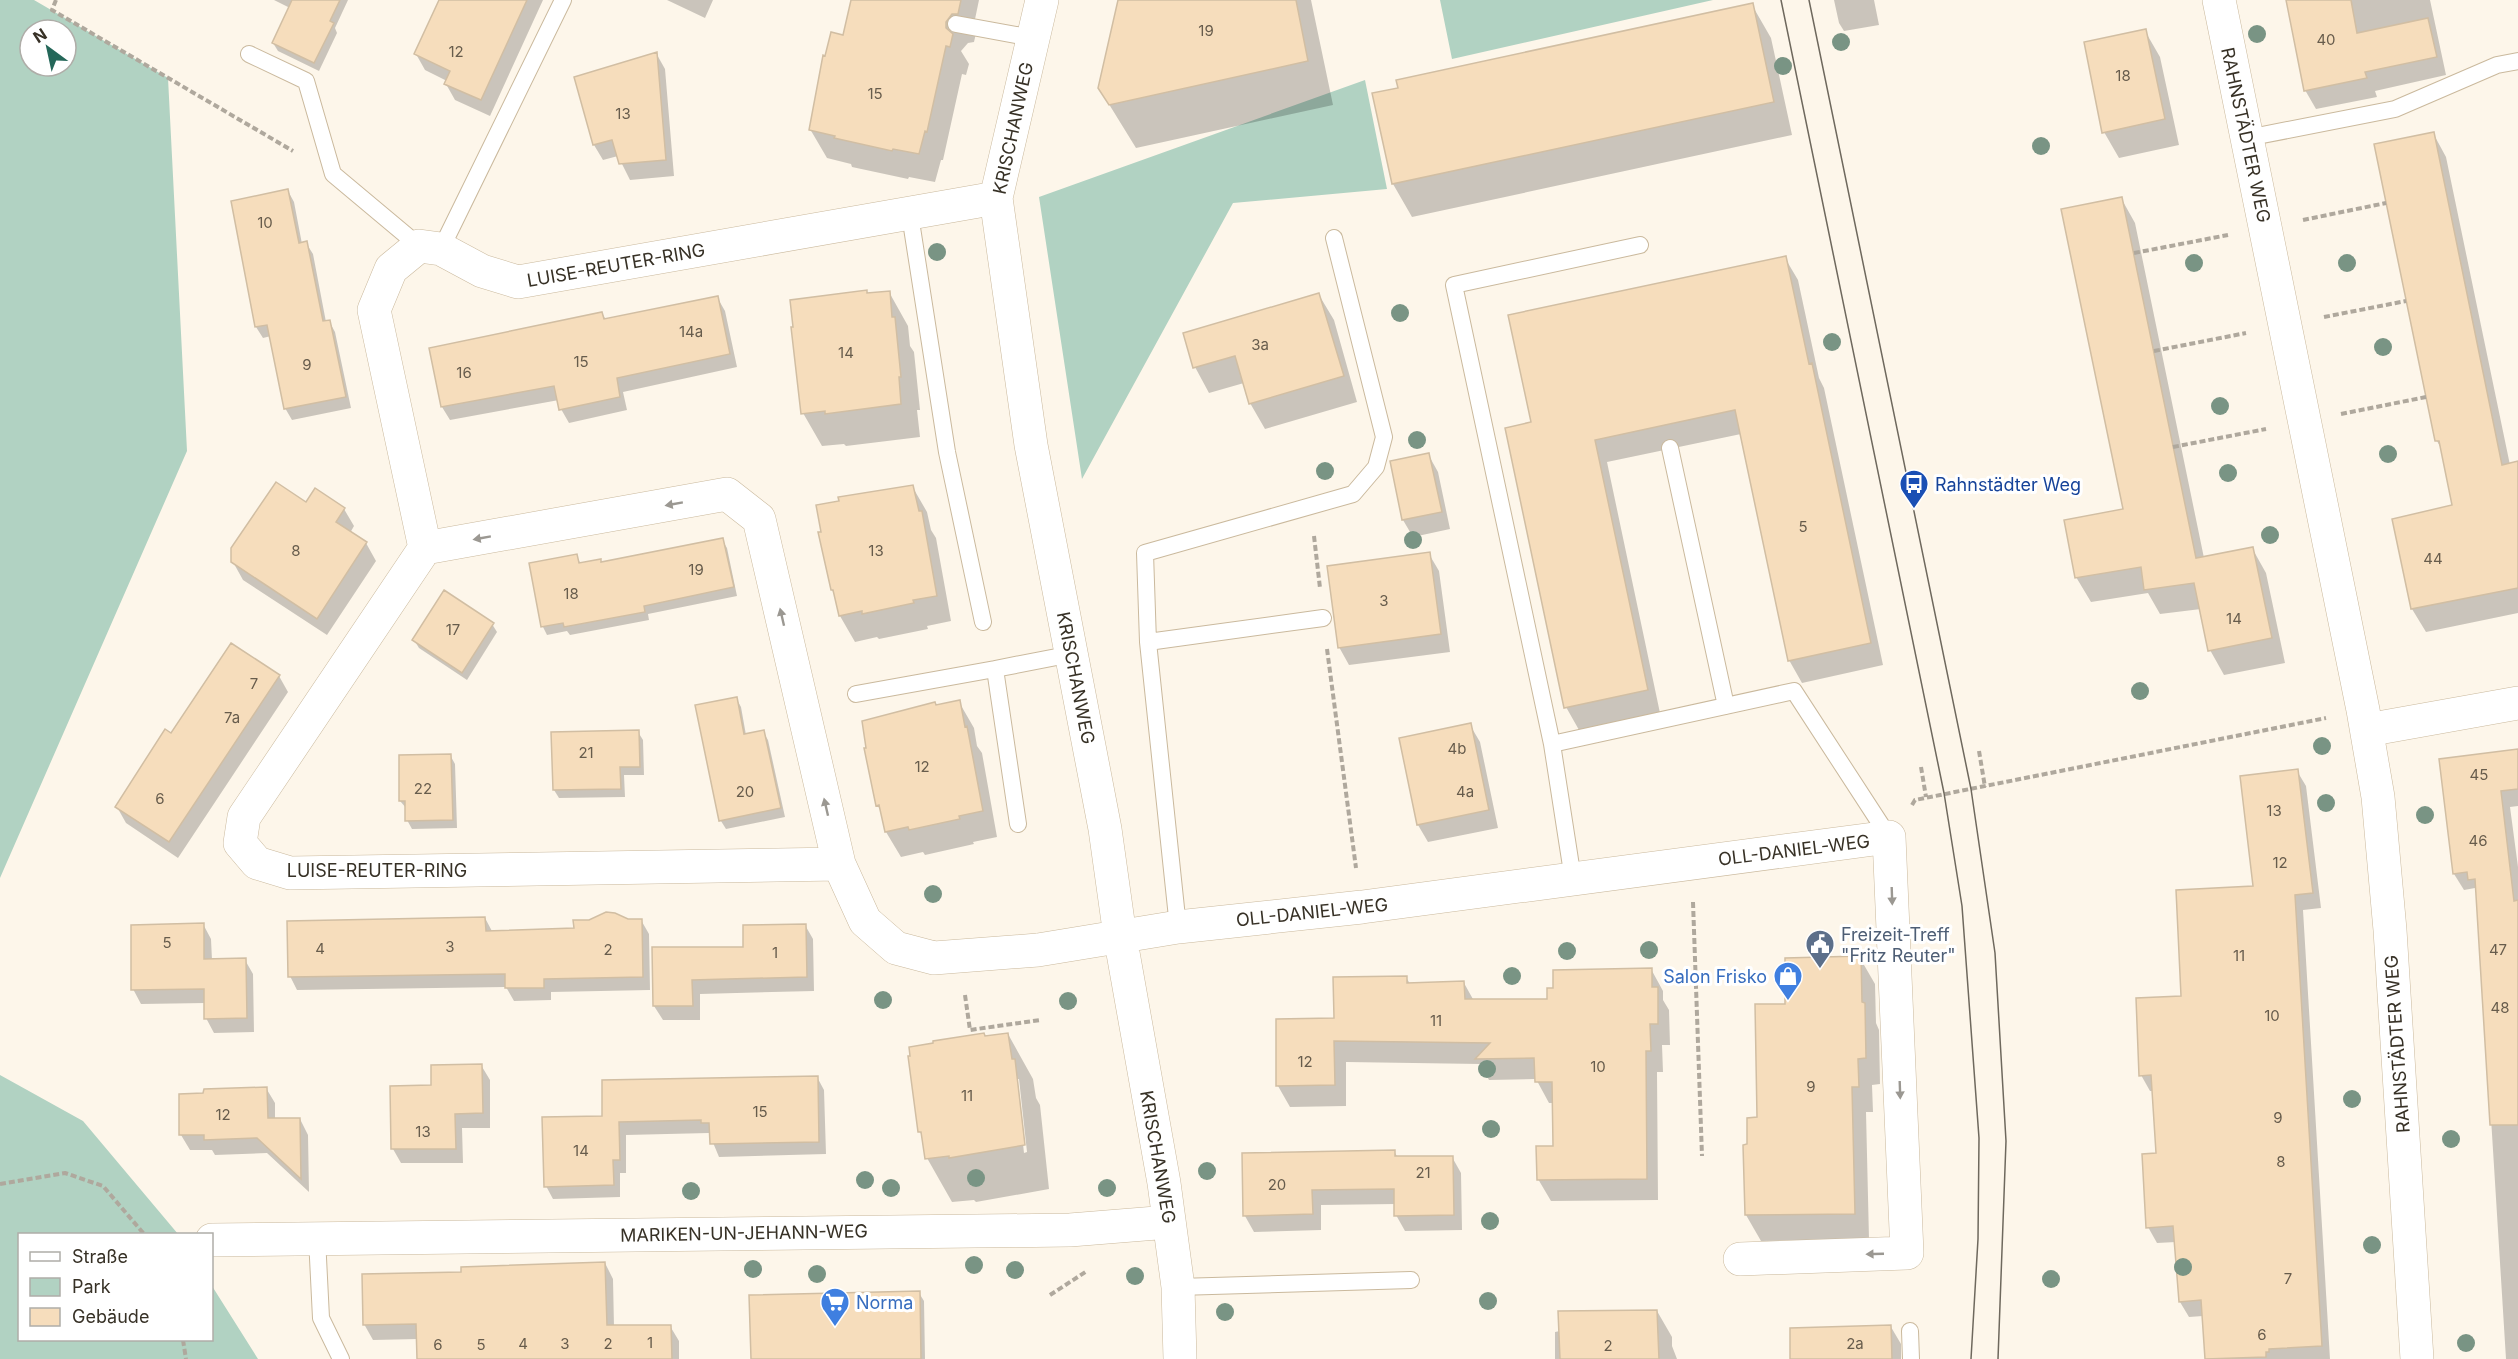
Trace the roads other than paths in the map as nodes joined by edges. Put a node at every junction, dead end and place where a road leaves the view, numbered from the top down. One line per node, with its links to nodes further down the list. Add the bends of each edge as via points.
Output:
1 (563, 0): 13 (lane)
2 (1042, 0): 5 (street, KRISCHANWEG)
3 (2219, 0): 8 (street, RAHNSTÄDTER WEG)
4 (956, 24): 5 (lane)
5 (1033, 38): 9 (street, KRISCHANWEG)
6 (249, 54): 13 (lane, via 306,81 333,174)
7 (2518, 61): 8 (lane, via 2497,65 2395,109)
8 (2247, 138): 24 (street, RAHNSTÄDTER WEG)
9 (996, 198): 10 (street, LUISE-REUTER-RING); 19 (street, KRISCHANWEG, via 1031,445)
10 (910, 215): 13 (street, LUISE-REUTER-RING, via 518,282 482,271); 17 (lane, via 947,452)
11 (1334, 238): 18 (lane, via 1384,437 1376,467 1353,494 1145,553)
12 (1640, 245): 25 (lane, via 1454,285)
13 (430, 247): 15 (street, via 391,269 374,310)
14 (1670, 448): 23 (lane)
15 (425, 548): 28 (street, one-way to 15, via 759,519 727,494); 28 (street, LUISE-REUTER-RING, via 244,818 240,843 257,863 290,873)
16 (1323, 618): 18 (lane)
17 (983, 622)
18 (1148, 642): 30 (lane)
19 (1072, 654): 20 (lane); 31 (street, KRISCHANWEG, via 1105,829)
20 (995, 669): 21 (lane); 26 (lane)
21 (856, 694)
22 (2518, 703): 24 (street)
23 (1726, 706): 25 (lane); 27 (lane, via 1794,691)
24 (2367, 730): 42 (street, RAHNSTÄDTER WEG, via 2378,797 2390,930)
25 (1552, 744): 29 (lane)
26 (1018, 824)
27 (1889, 837): 29 (street, OLL-DANIEL-WEG); 35 (street, OLL-DANIEL-WEG, one-way to 35, via 1907,1253)
28 (839, 864): 31 (street, via 865,921 896,948 934,958 1038,950)
29 (1573, 879): 30 (street, OLL-DANIEL-WEG)
30 (1178, 927): 31 (street, OLL-DANIEL-WEG)
31 (1120, 936): 32 (street, KRISCHANWEG)
32 (1169, 1222): 33 (street, MARIKEN-UN-JEHANN-WEG, via 1070,1230); 37 (street, KRISCHANWEG)
33 (317, 1238): 34 (street, MARIKEN-UN-JEHANN-WEG); 39 (lane, via 321,1318)
34 (213, 1240)
35 (1740, 1259)
36 (1411, 1280): 37 (lane)
37 (1178, 1287): 40 (street, KRISCHANWEG)
38 (1910, 1331): 41 (lane)
39 (341, 1359)
40 (1180, 1359)
41 (1911, 1359)
42 (2417, 1359)

